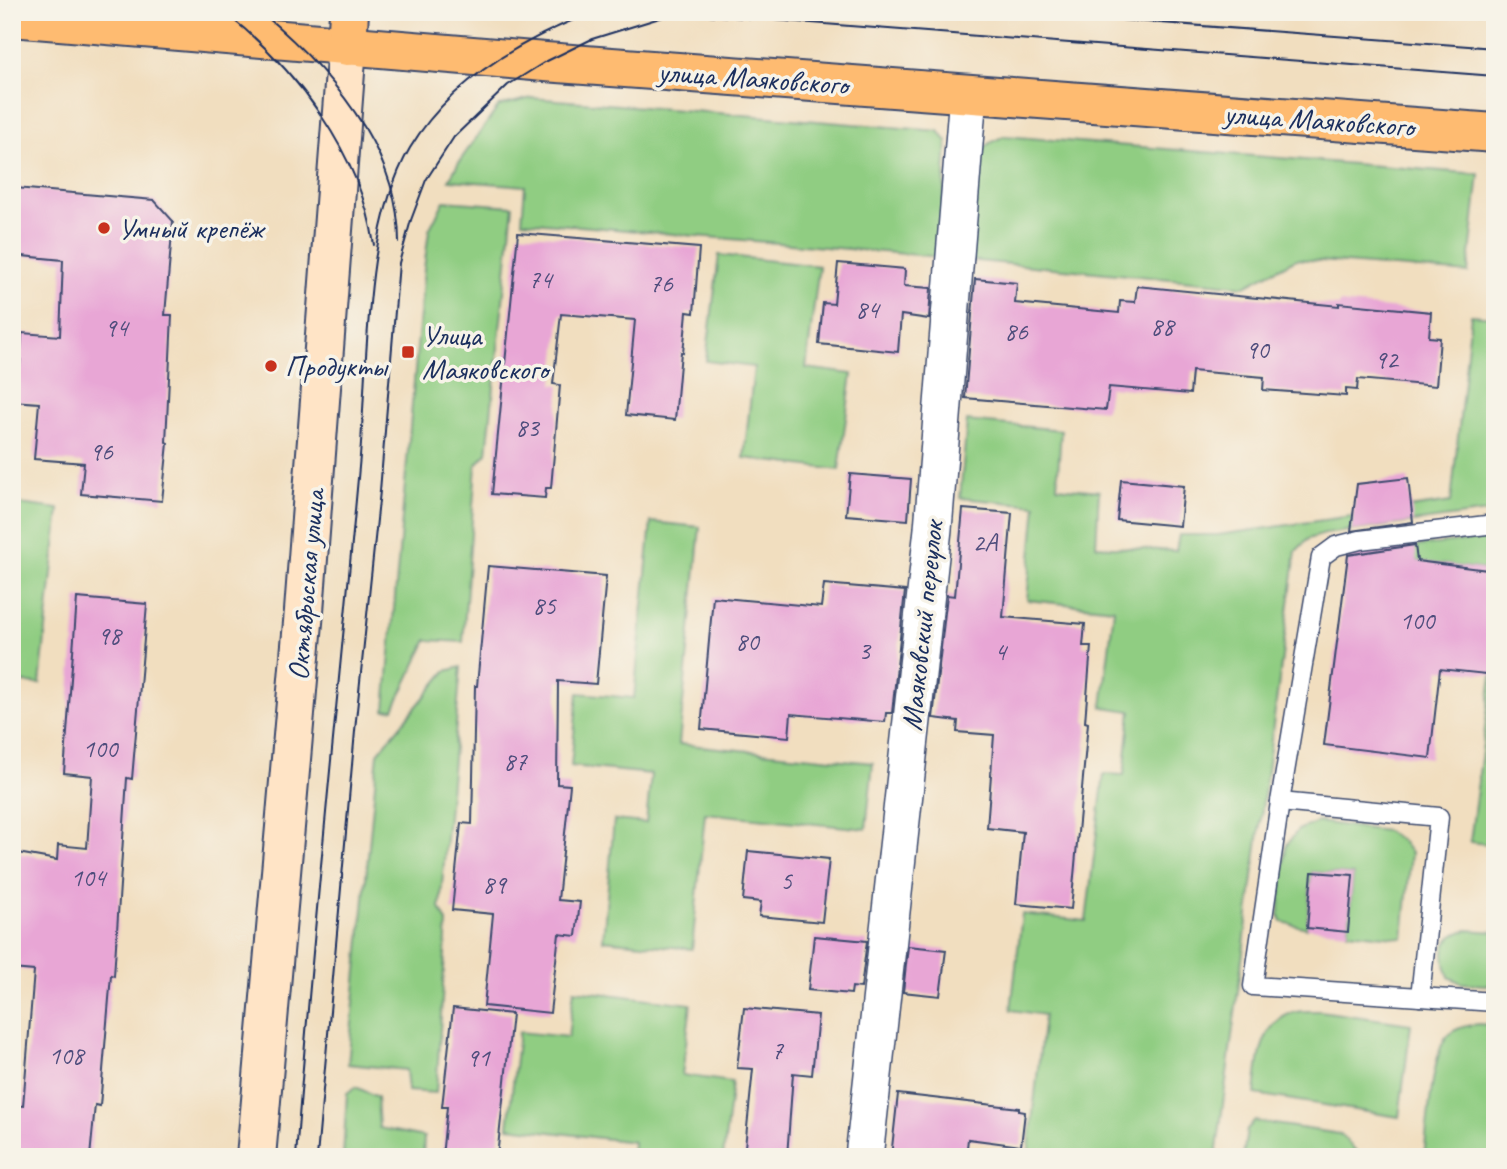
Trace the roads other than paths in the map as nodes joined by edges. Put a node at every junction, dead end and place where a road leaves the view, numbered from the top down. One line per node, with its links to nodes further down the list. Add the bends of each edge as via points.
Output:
1 (12, 17): 2 (main road, улица Маяковского)
2 (348, 29): 3 (main road, улица Маяковского); 9 (main road, Октябрьская улица)
3 (968, 94): 4 (main road, улица Маяковского); 10 (street, Маяковский переулок, via 933,528)
4 (1495, 133)
5 (1495, 524): 6 (lane, via 1360,540 1336,546 1321,557)
6 (1280, 802): 7 (lane, via 1439,817); 7 (lane, via 1254,986)
7 (1420, 997): 8 (lane)
8 (1495, 1002)
9 (256, 1157)
10 (864, 1157)

